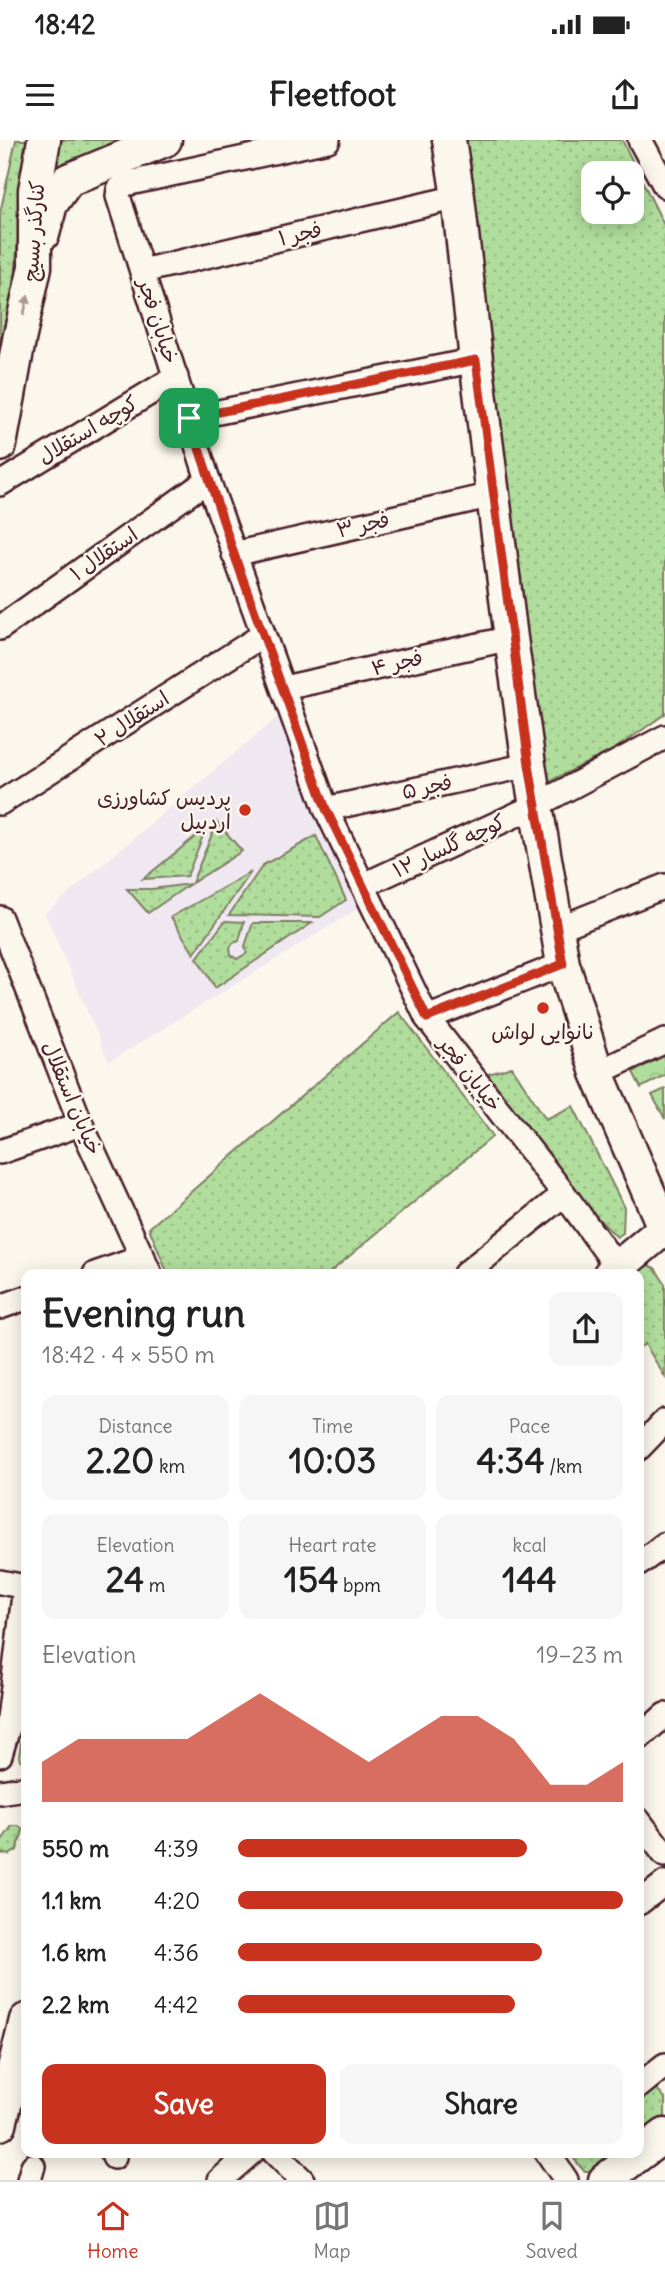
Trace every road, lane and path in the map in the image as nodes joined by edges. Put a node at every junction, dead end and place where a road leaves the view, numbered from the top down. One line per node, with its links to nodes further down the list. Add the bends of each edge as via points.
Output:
1 (44, 140): 8 (street, کنارگذر بسیج, via 35,190)
2 (166, 140): 8 (street, via 68,180 51,204)
3 (328, 140): 9 (street, خیابان فجر, via 125,184 118,196)
4 (449, 140): 7 (street)
5 (640, 140): 6 (street)
6 (665, 184)
7 (458, 197): 9 (street, فجر ۱); 10 (street)
8 (35, 267): 13 (street, کنارگذر بسیج, one-way to 8)
9 (142, 271): 11 (street, خیابان فجر)
10 (476, 360): 12 (street); 16 (street)
11 (176, 377): 12 (street, خیابان فجر); 15 (street, کوچه استقلال)
12 (189, 418): 14 (street, خیابان فجر)
13 (0, 445)
14 (208, 480): 17 (street, خیابان فجر); 18 (street, استقلال ۱)
15 (0, 484)
16 (493, 495): 17 (street, فجر ۳); 20 (street)
17 (234, 554): 19 (street, خیابان فجر)
18 (0, 628)
19 (263, 635): 21 (street, خیابان فجر); 24 (street, استقلال ۲)
20 (511, 638): 21 (street, فجر ۴); 23 (street)
21 (284, 688): 26 (street, خیابان فجر)
22 (665, 737): 25 (street, کوچه گلسار ۱۲)
23 (529, 765): 25 (street); 26 (street, فجر ۵)
24 (0, 803)
25 (535, 806): 27 (street, کوچه گلسار ۱۲); 30 (street)
26 (326, 809): 27 (street, خیابان فجر)
27 (364, 885): 32 (street, خیابان فجر)
28 (665, 886): 30 (street)
29 (0, 918): 35 (street, خیابان استقلال)
30 (557, 929): 31 (street)
31 (563, 964): 32 (street); 34 (street)
32 (427, 1018): 37 (street, خیابان فجر)
33 (665, 1041): 34 (street)
34 (597, 1073): 38 (street)
35 (80, 1124): 36 (street); 39 (street, خیابان استقلال)
36 (0, 1152)
37 (564, 1194): 41 (street); 42 (street, خیابان فجر)
38 (665, 1229): 43 (street)
39 (147, 1266): 40 (street)
40 (128, 1269)
41 (471, 1269)
42 (612, 1269)
43 (615, 1269)
44 (21, 1300): 45 (street)
45 (0, 1307)
46 (665, 1421): 47 (street)
47 (644, 1443)
48 (665, 1544): 49 (street)
49 (644, 1560)
50 (0, 1582): 51 (street)
51 (21, 1586)
52 (21, 1619): 54 (street)
53 (665, 1715): 55 (street)
54 (4, 1727): 56 (street)
55 (644, 1734)
56 (0, 1755)
57 (21, 1789): 58 (street)
58 (0, 1792)
59 (644, 1828): 60 (street)
60 (665, 1855)
61 (665, 1883): 62 (street)
62 (644, 1899)
63 (21, 2040): 66 (street)
64 (665, 2065): 65 (street)
65 (644, 2082)
66 (0, 2124)
67 (665, 2135): 68 (street)
68 (644, 2151)
69 (245, 2158): 73 (street)
70 (280, 2158): 74 (street)
71 (553, 2158): 75 (street)
72 (634, 2158): 76 (street)
73 (220, 2180)
74 (302, 2180)
75 (566, 2180)
76 (605, 2180)

